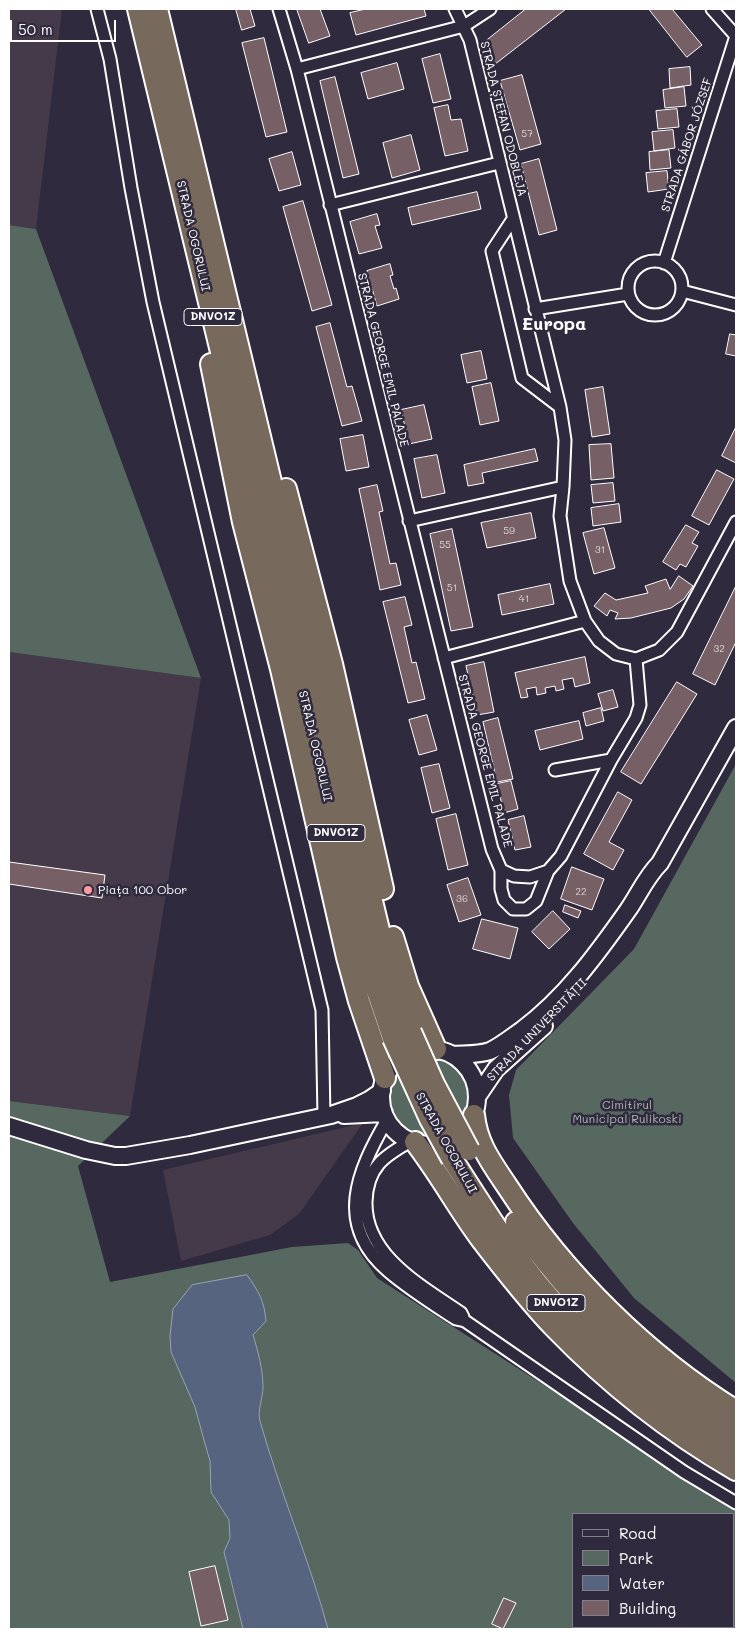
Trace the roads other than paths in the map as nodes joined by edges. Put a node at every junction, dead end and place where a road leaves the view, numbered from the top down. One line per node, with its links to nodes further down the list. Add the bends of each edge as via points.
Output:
1 (97, 9): 36 (street, via 110,59 153,302 322,1010)
2 (138, 9): 14 (highway, STRADA OGORULUI / DNVO1Z)
3 (157, 9): 14 (highway, STRADA OGORULUI / DNVO1Z)
4 (279, 9): 10 (street, STRADA GEORGE EMIL PALADE)
5 (455, 9): 8 (street, STRADA ȘTEFAN ODOBLEJA)
6 (490, 9): 8 (street)
7 (712, 9): 9 (street)
8 (464, 26): 10 (street); 11 (street, STRADA ȘTEFAN ODOBLEJA)
9 (736, 36): 15 (street, STRADA GÁBOR JÓZSEF)
10 (296, 70): 12 (street, STRADA GEORGE EMIL PALADE)
11 (499, 163): 12 (street); 13 (street, STRADA ȘTEFAN ODOBLEJA)
12 (330, 205): 22 (street, STRADA GEORGE EMIL PALADE)
13 (513, 219): 19 (street, STRADA ȘTEFAN ODOBLEJA); 20 (street, via 492,251 522,378)
14 (207, 254): 33 (highway, via 226,268 233,288 332,664 394,941 408,986); 34 (highway, via 195,271 243,522 281,669 347,957); 40 (highway, STRADA OGORULUI / DNVO1Z, bridge, via 270,556 369,967 402,1035 430,1119)
15 (664, 263): 16 (street, via 678,273); 17 (street, via 642,265 632,274)
16 (682, 292): 17 (street, via 670,311 652,315 634,305); 18 (street)
17 (628, 294): 19 (street)
18 (736, 304)
19 (536, 309): 20 (street, STRADA ȘTEFAN ODOBLEJA)
20 (560, 407): 21 (street, STRADA ȘTEFAN ODOBLEJA, via 565,440)
21 (563, 487): 22 (street); 24 (street, STRADA ȘTEFAN ODOBLEJA, via 560,516 564,552 570,581)
22 (409, 522): 25 (street, STRADA GEORGE EMIL PALADE)
23 (736, 522): 26 (street, via 677,632 659,650)
24 (585, 621): 25 (street); 26 (street, STRADA ȘTEFAN ODOBLEJA, via 599,641 616,654)
25 (444, 658): 31 (street, STRADA GEORGE EMIL PALADE, via 492,849)
26 (636, 659): 28 (street, STRADA GEORGE EMIL PALADE, via 640,704 636,718)
27 (736, 728): 30 (main road, STRADA UNIVERSITĂȚII)
28 (611, 760): 29 (street); 32 (street, STRADA GEORGE EMIL PALADE, via 561,856)
29 (555, 770)
30 (660, 863): 33 (main road, STRADA UNIVERSITĂȚII, via 590,963 539,1017 492,1050 482,1053); 35 (main road, STRADA UNIVERSITĂȚII, via 657,876 636,915 600,964 544,1026 496,1069)
31 (501, 870): 32 (street, via 514,876 530,877); 32 (street, STRADA GEORGE EMIL PALADE, via 504,900 513,909 526,909 536,901)
32 (548, 871)
33 (444, 1052): 34 (main road, via 423,1049 406,1056 391,1067); 35 (main road, via 463,1062 470,1072 476,1084)
34 (383, 1084): 36 (main road, via 369,1100); 37 (main road, via 381,1098)
35 (475, 1106): 39 (main road, via 468,1125 450,1140 438,1144); 42 (highway, via 476,1131 482,1147 524,1212 587,1288 661,1357)
36 (328, 1116): 37 (main road); 38 (main road, via 126,1156 86,1150)
37 (386, 1117): 39 (main road, via 397,1132); 41 (street, via 358,1181 355,1205 362,1237 368,1249 388,1271 456,1319)
38 (9, 1126)
39 (413, 1142): 41 (street, via 388,1154 376,1167 366,1206 373,1237 386,1256 417,1283 461,1313); 45 (highway, via 480,1238 554,1327 635,1401)
40 (461, 1155): 43 (highway, STRADA OGORULUI / DNVO1Z, via 491,1188 547,1264 602,1325 648,1367); 44 (highway, STRADA OGORULUI / DNVO1Z, via 487,1214 536,1282 583,1333 634,1379 681,1415)
41 (466, 1321): 46 (street, via 684,1472)
42 (736, 1411)
43 (736, 1431)
44 (736, 1450)
45 (736, 1470)
46 (736, 1503)

